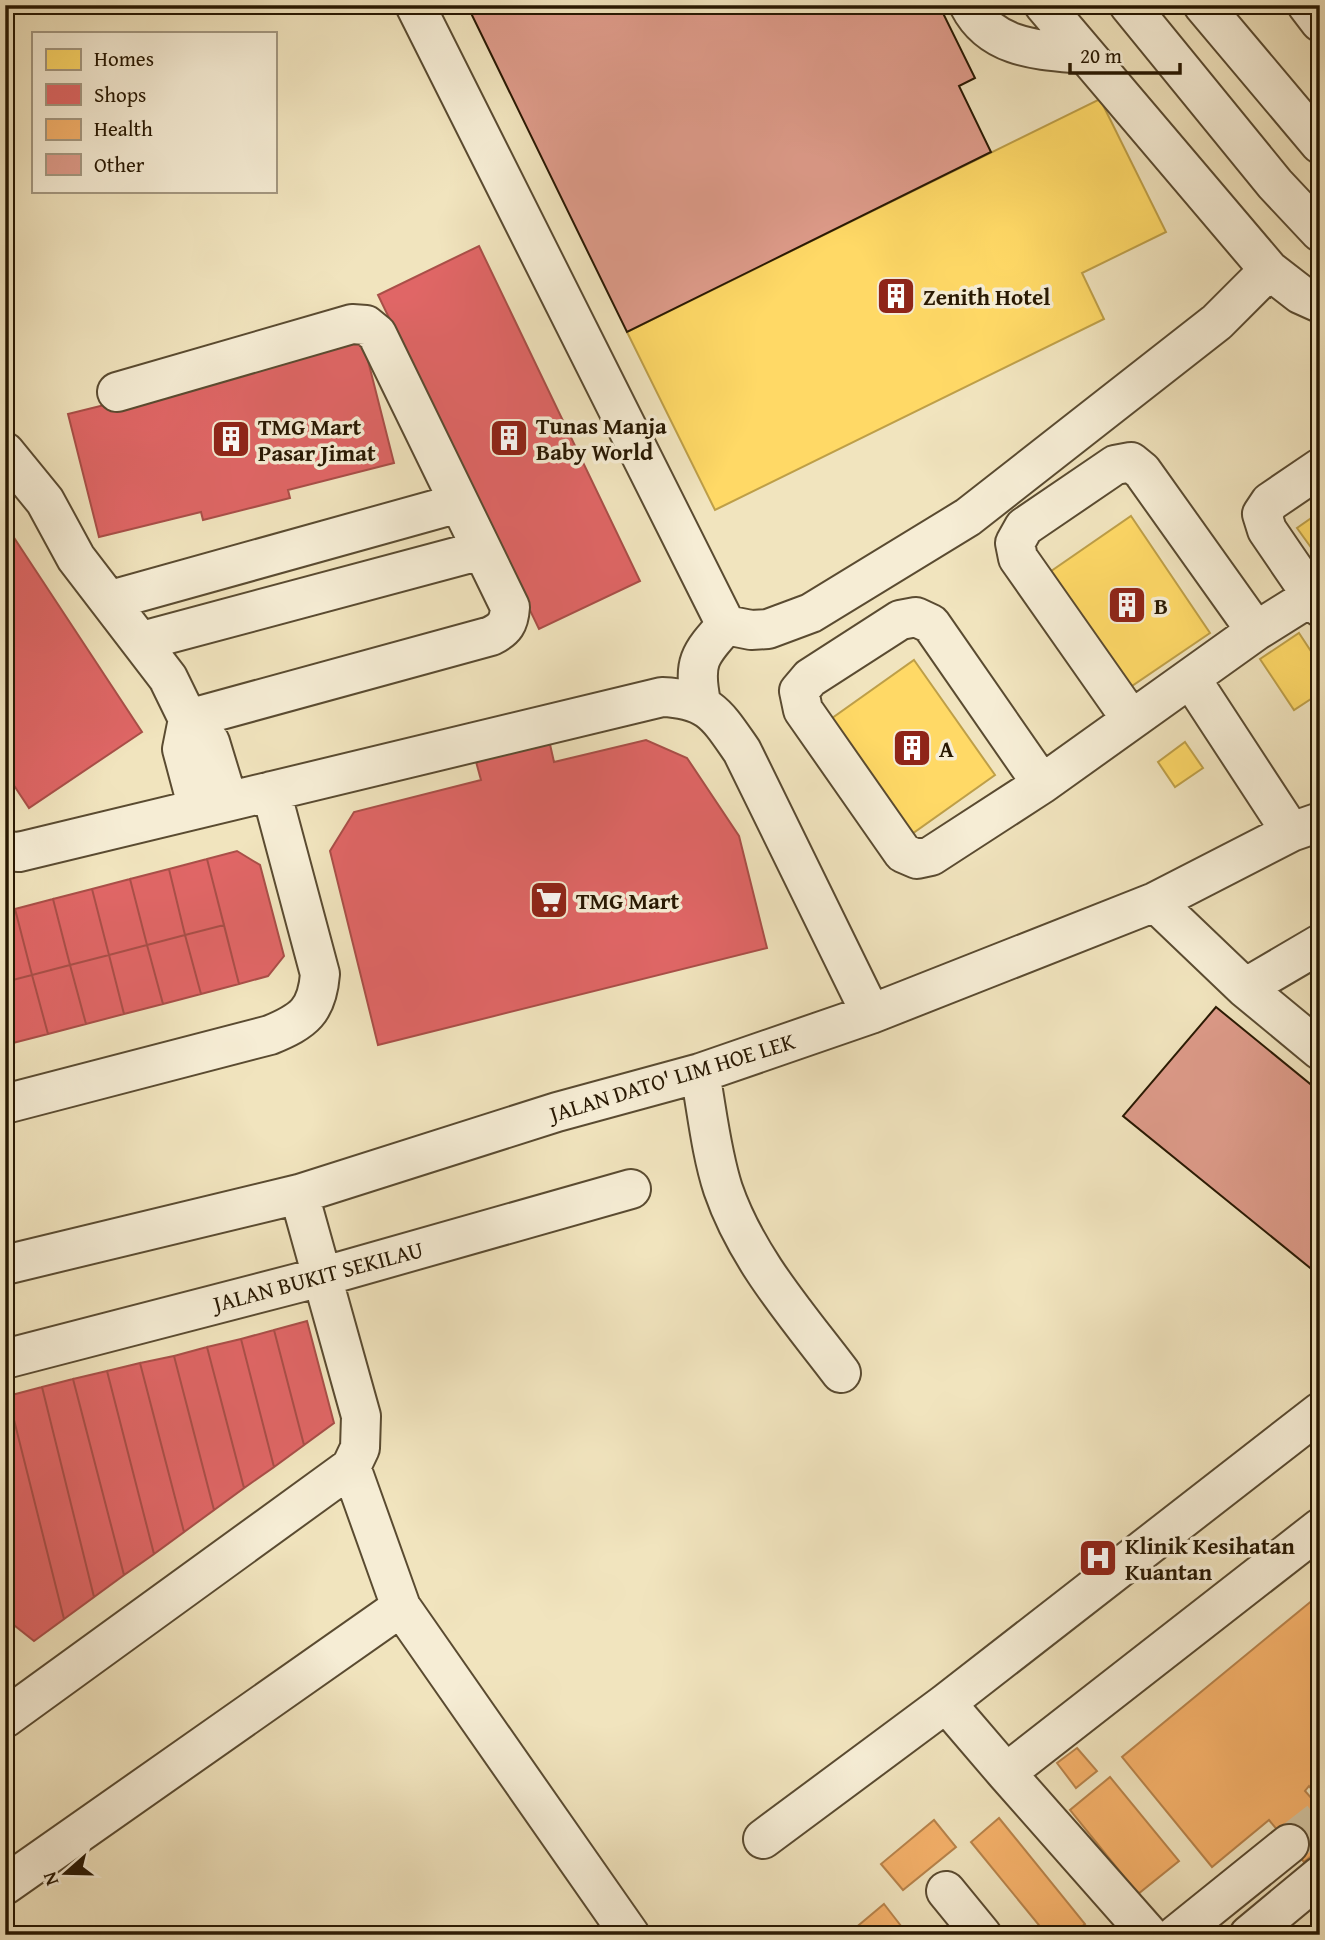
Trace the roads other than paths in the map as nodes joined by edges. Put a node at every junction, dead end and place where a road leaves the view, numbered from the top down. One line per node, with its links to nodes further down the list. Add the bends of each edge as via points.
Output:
1 (415, 5): 21 (street)
2 (969, 5): 8 (street, via 995,36 1025,48)
3 (1044, 5): 8 (street)
4 (1129, 5): 10 (street)
5 (1203, 5): 9 (street)
6 (1307, 5): 7 (street)
7 (1320, 22)
8 (1085, 54): 12 (street)
9 (1320, 145): 10 (street)
10 (1275, 184): 11 (street)
11 (1320, 232)
12 (1269, 270): 13 (street); 21 (street, via 1217,322 968,517 811,613 768,629)
13 (1320, 303)
14 (117, 392): 17 (street, via 352,324 366,325 377,334)
15 (5, 452): 19 (street, via 45,501 76,558)
16 (1320, 468): 20 (street, via 1270,502 1262,514 1267,530)
17 (459, 503): 18 (street); 19 (street)
18 (482, 550): 23 (street); 27 (street, via 510,607 503,630)
19 (111, 600): 23 (street)
20 (1316, 601): 22 (street)
21 (726, 625): 25 (street, via 700,655 696,676)
22 (1256, 631): 24 (street); 26 (street, via 1131,462 1115,466 1024,527 1015,542 1018,558)
23 (142, 641): 27 (street, via 168,678)
24 (1191, 679): 26 (street); 31 (street)
25 (701, 702): 29 (street, via 663,697); 36 (street, via 742,751)
26 (1131, 719): 28 (street)
27 (193, 737): 30 (street)
28 (1042, 784): 28 (street, via 931,624 916,617 900,620 877,634 810,678 799,691 803,710 895,842 903,853 917,859 931,856)
29 (271, 791): 30 (street); 39 (street, via 320,974 318,1000 289,1027 270,1035)
30 (213, 805): 32 (street, via 19,852)
31 (1311, 823): 33 (street, JALAN DATO' LIM HOE LEK)
32 (5, 851)
33 (1155, 902): 35 (street); 36 (street, JALAN DATO' LIM HOE LEK)
34 (1320, 944): 35 (street)
35 (1245, 988): 37 (street)
36 (871, 1013): 38 (street, JALAN DATO' LIM HOE LEK)
37 (1320, 1050)
38 (700, 1073): 41 (street, JALAN DATO' LIM HOE LEK, via 557,1112); 45 (street, via 723,1187 736,1222 769,1279)
39 (5, 1104)
40 (631, 1189): 43 (street, JALAN BUKIT SEKILAU)
41 (299, 1194): 42 (street, JALAN DATO' LIM HOE LEK); 43 (street)
42 (5, 1265)
43 (321, 1277): 44 (street, JALAN BUKIT SEKILAU); 47 (street, via 361,1416 360,1448)
44 (5, 1359)
45 (841, 1373)
46 (1320, 1412): 50 (street)
47 (351, 1467): 49 (street); 51 (street)
48 (1320, 1528): 52 (street)
49 (401, 1607): 56 (street); 59 (street)
50 (946, 1703): 52 (street); 53 (street)
51 (5, 1718)
52 (1006, 1773): 58 (street)
53 (763, 1839)
54 (1289, 1844): 61 (street)
55 (1320, 1876): 62 (street)
56 (5, 1885)
57 (946, 1891): 60 (street)
58 (1128, 1928)
59 (630, 1935)
60 (982, 1935)
61 (1176, 1935)
62 (1249, 1935)

